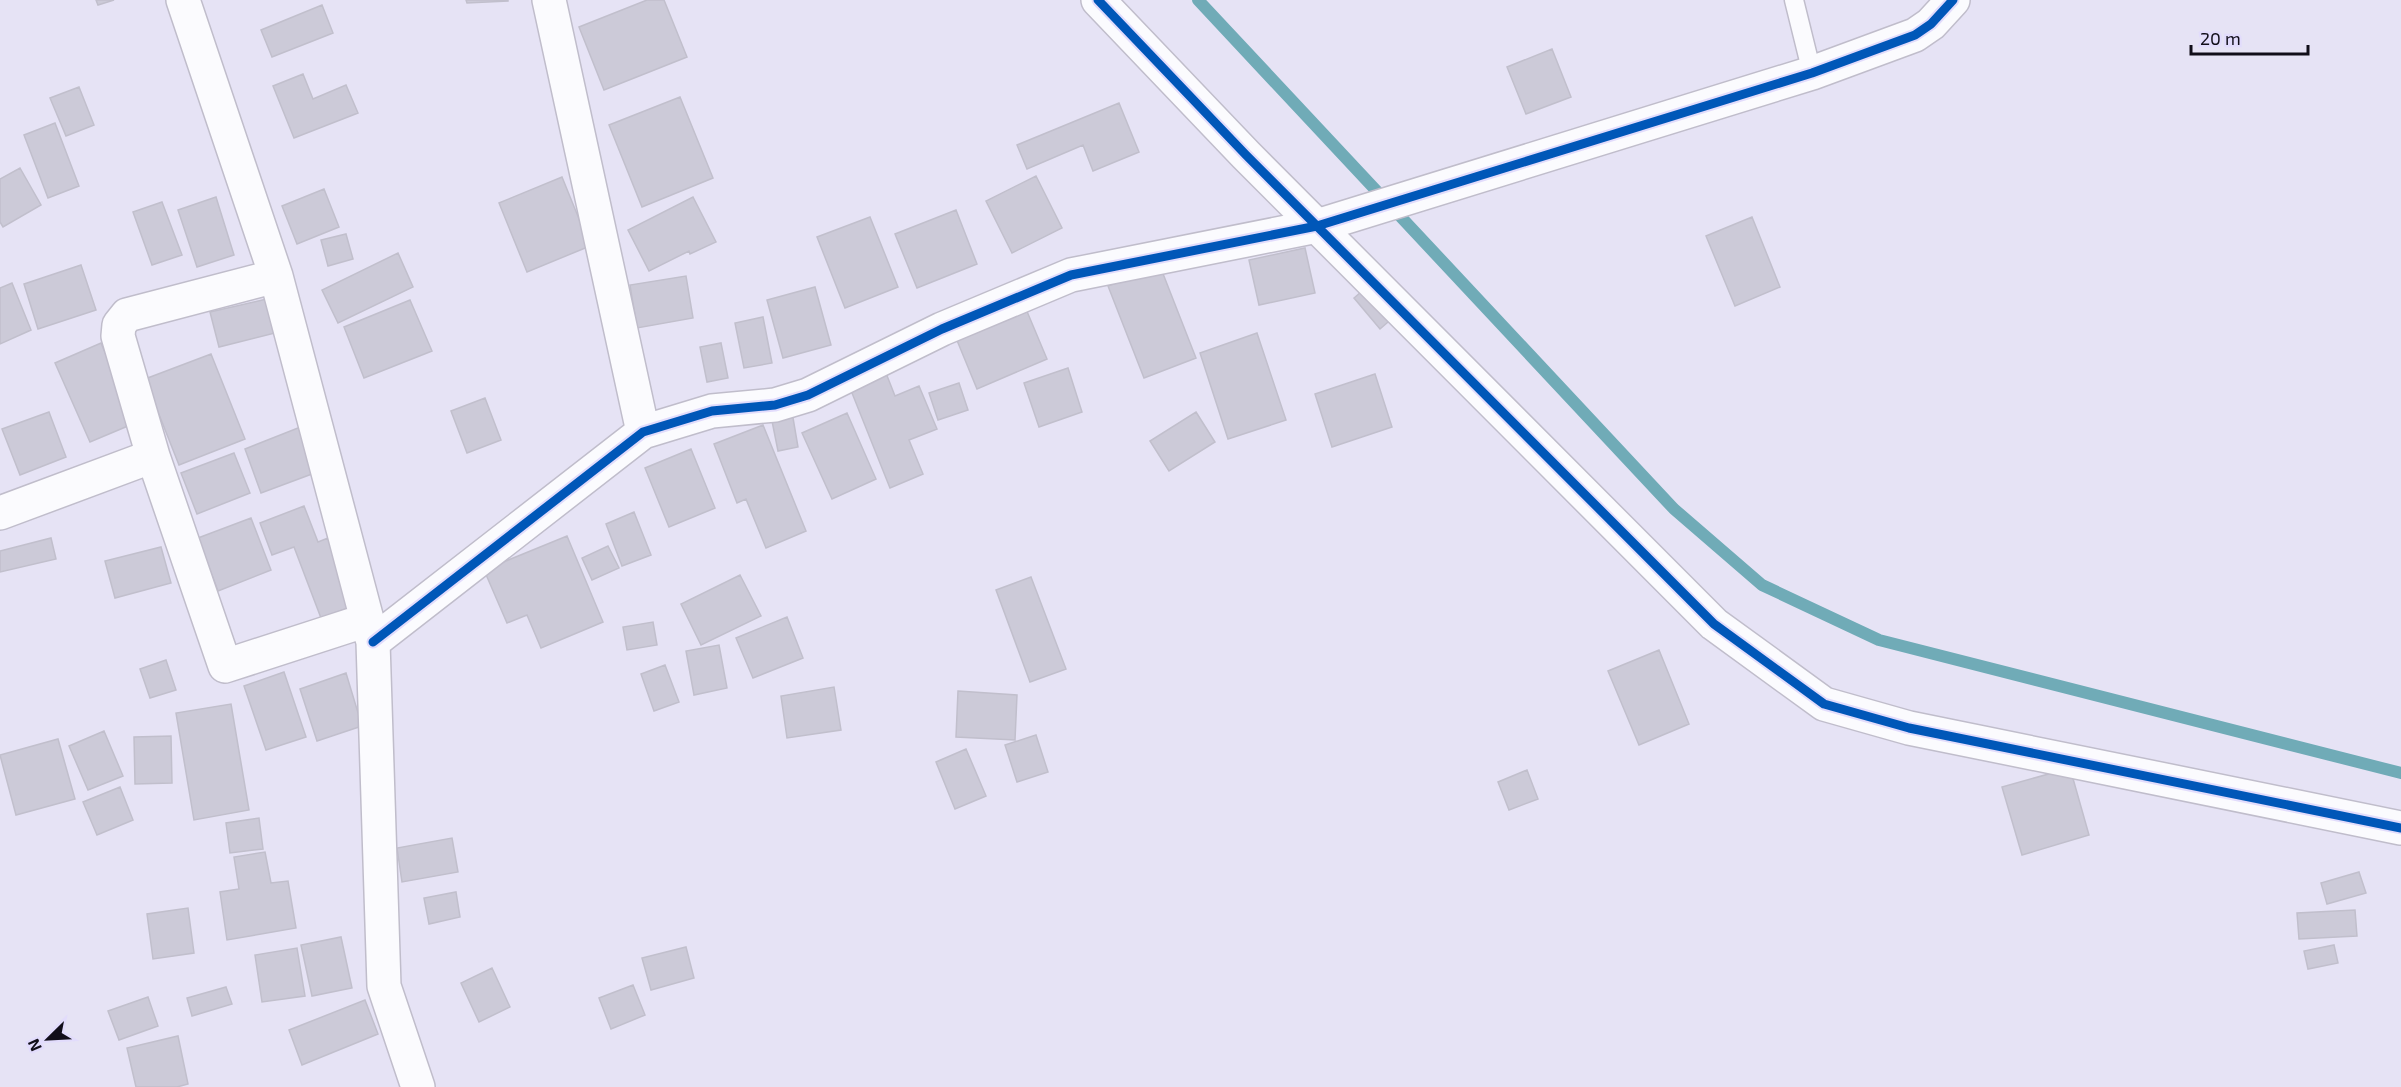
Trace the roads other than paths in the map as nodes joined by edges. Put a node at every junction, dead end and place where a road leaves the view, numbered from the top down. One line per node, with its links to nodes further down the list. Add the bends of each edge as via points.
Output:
1 (183, 0): 8 (street)
2 (549, 0): 9 (street)
3 (1098, 0): 7 (street)
4 (1794, 0): 6 (lane)
5 (1953, 0): 6 (street, via 1931,24 1915,34)
6 (1812, 73): 7 (street)
7 (1317, 226): 9 (street, via 1071,275 942,329 808,395 775,405 712,411); 13 (street, via 1714,624 1824,704 1909,728)
8 (276, 276): 10 (street, via 127,315 121,321 118,336); 12 (street)
9 (643, 432): 12 (street)
10 (153, 456): 11 (street); 12 (street, via 225,666)
11 (0, 513)
12 (370, 631): 14 (street, via 384,986)
13 (2401, 828)
14 (418, 1087)

